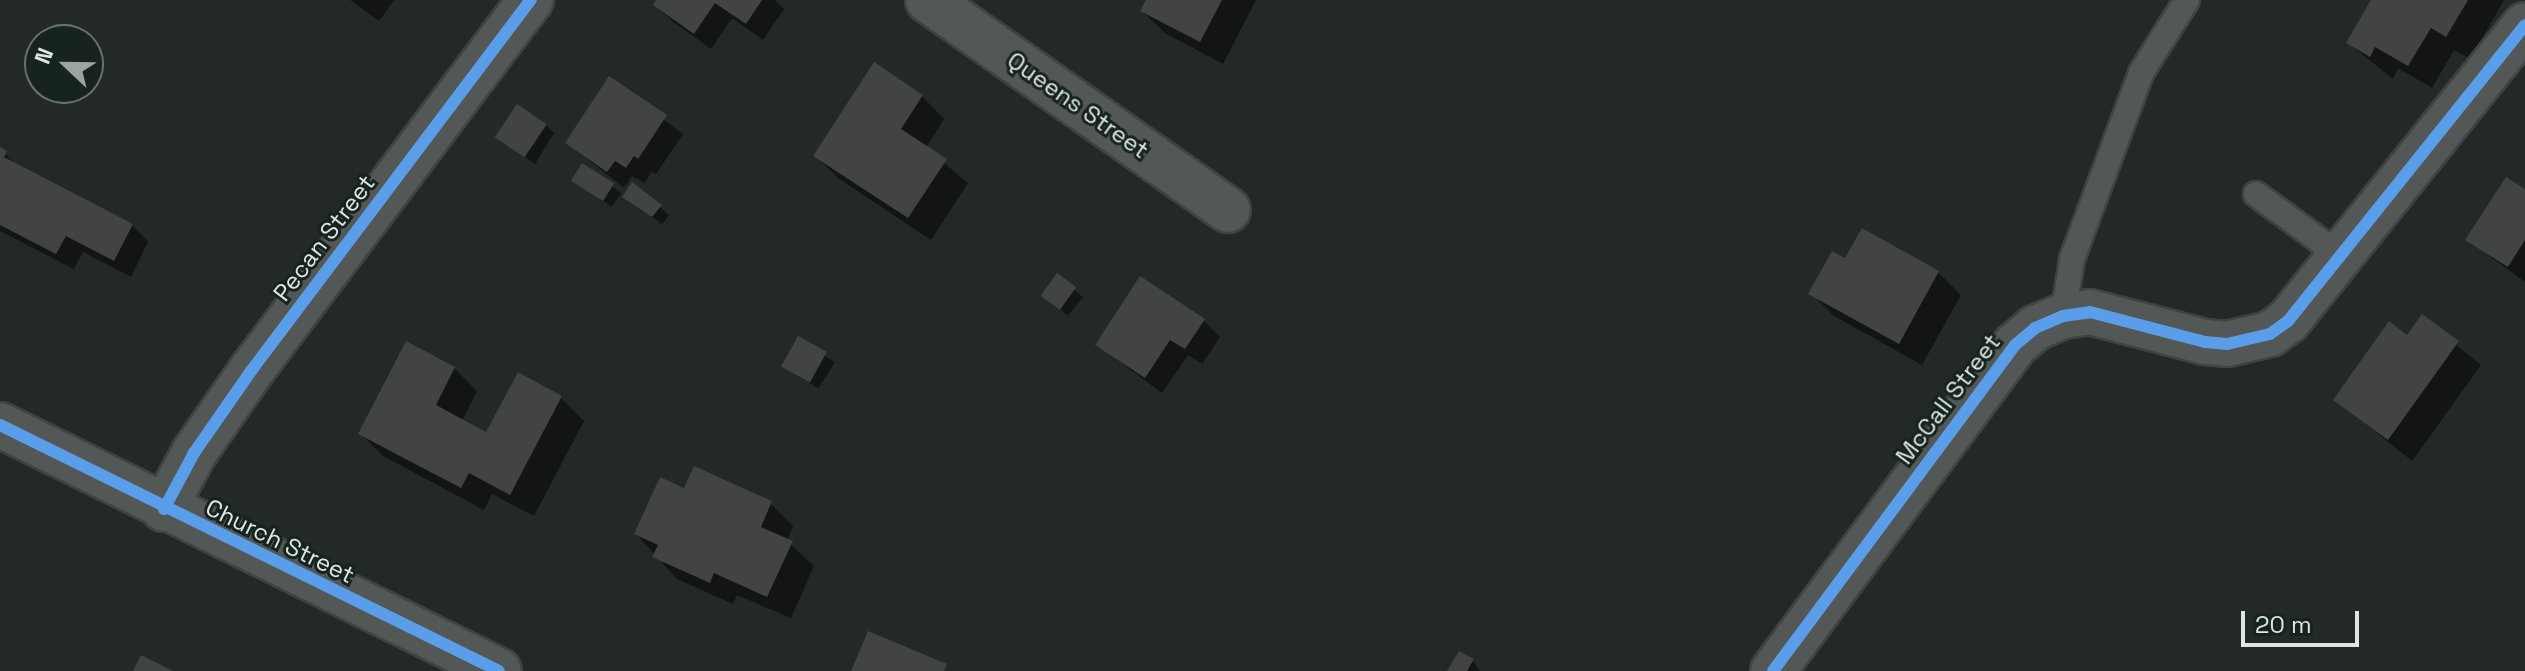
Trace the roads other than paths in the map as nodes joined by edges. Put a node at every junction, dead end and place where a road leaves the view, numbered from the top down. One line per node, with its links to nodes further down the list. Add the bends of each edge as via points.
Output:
1 (531, 0): 10 (street, Pecan Street, via 251,371 194,453)
2 (928, 0): 6 (street, Queens Street)
3 (2187, 0): 8 (lane, via 2141,73 2072,259)
4 (2525, 25): 7 (street, McCall Street)
5 (2256, 194): 7 (lane)
6 (1228, 210)
7 (2341, 256): 8 (street, McCall Street, via 2288,321 2248,342 2205,342 2090,312)
8 (2063, 316): 12 (street, McCall Street, via 2035,328 2015,345)
9 (0, 425): 10 (street, Church Street)
10 (164, 509): 11 (street, Church Street)
11 (499, 671)
12 (1773, 671)

